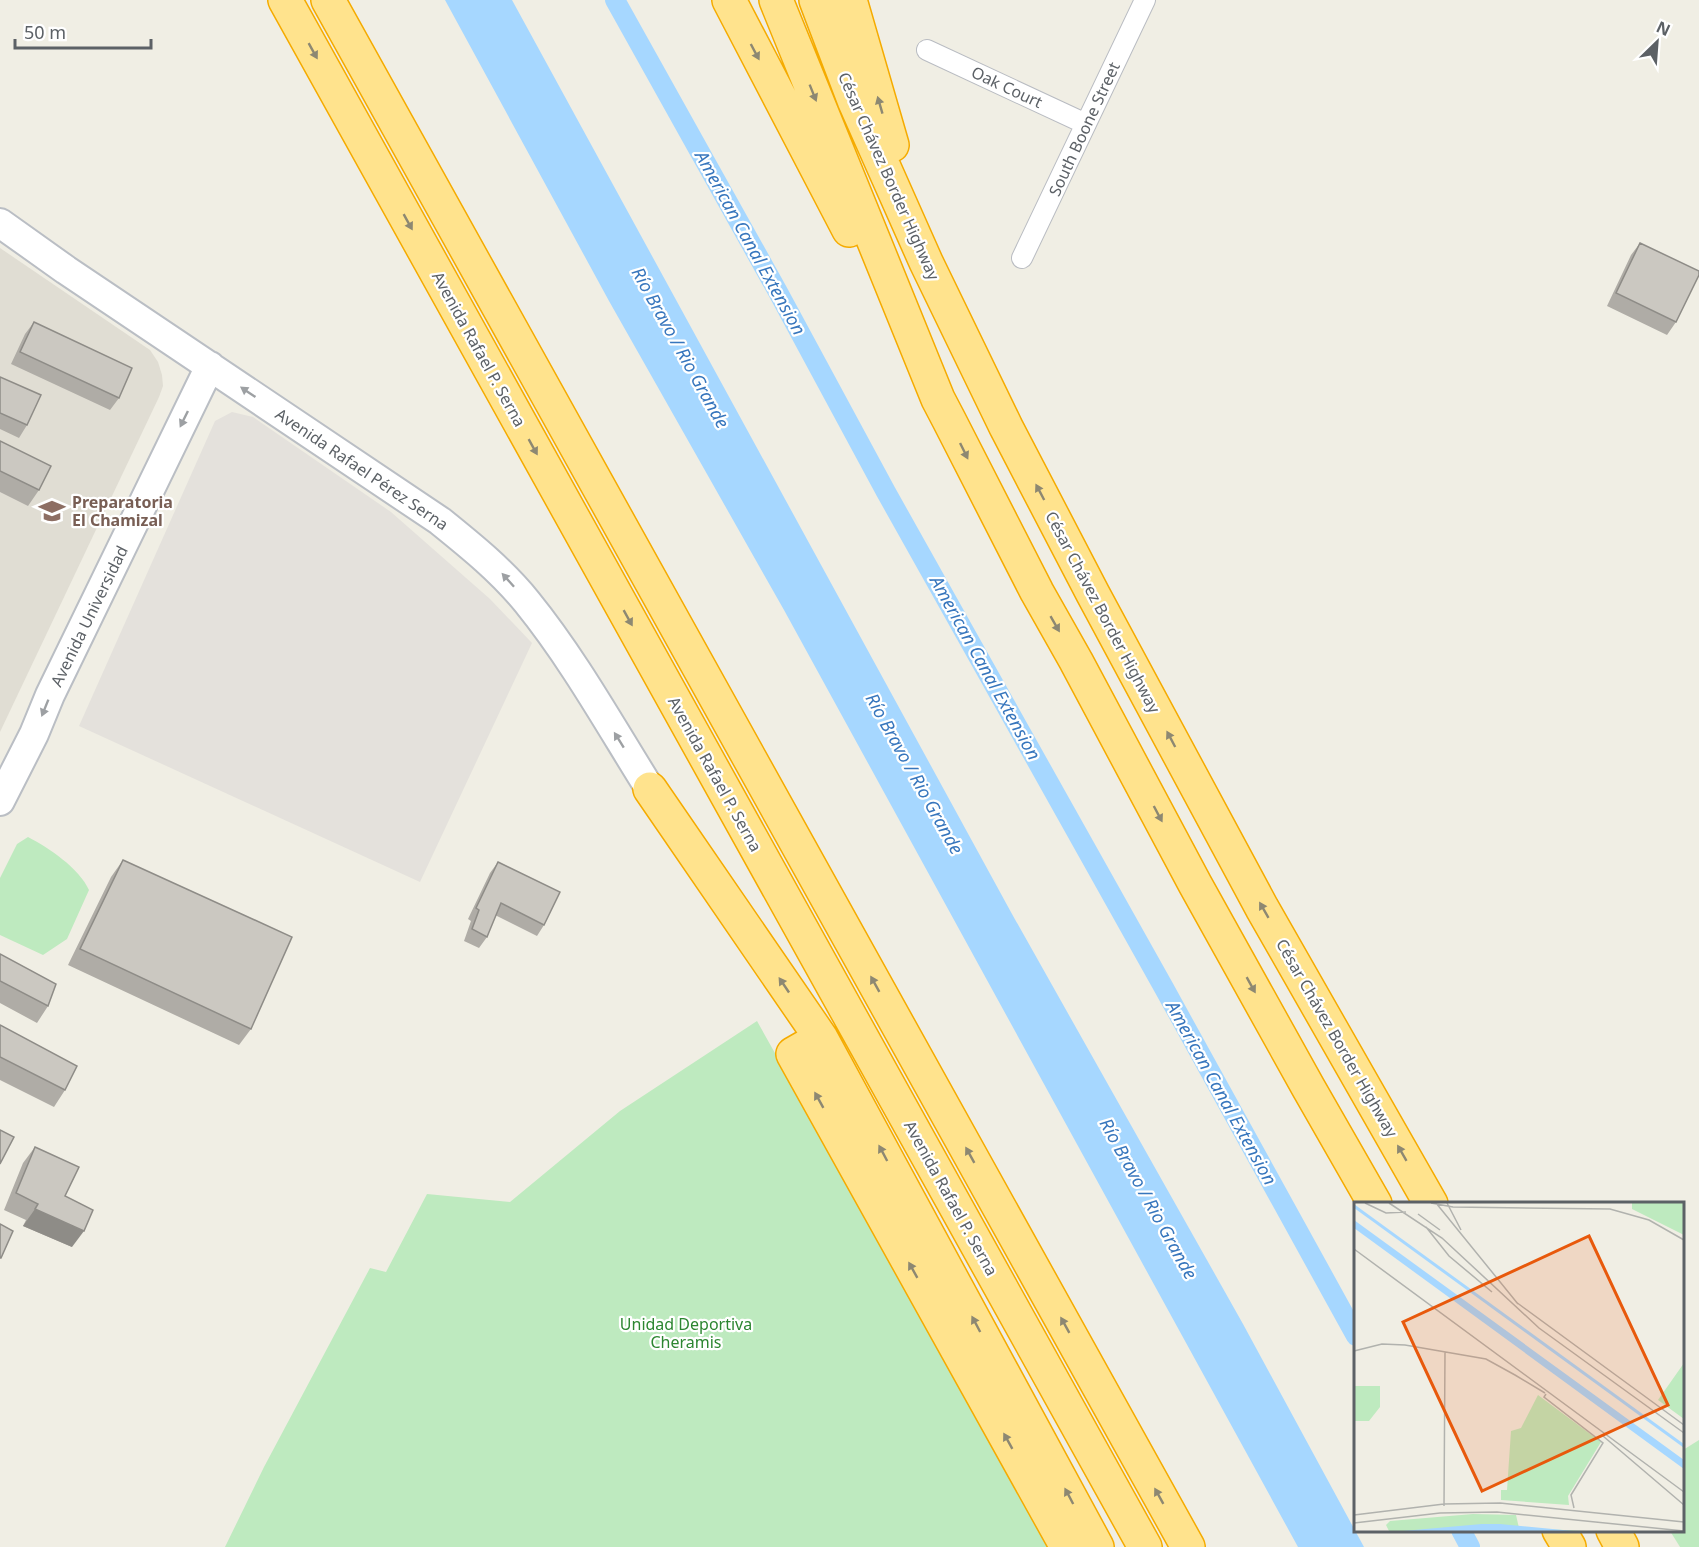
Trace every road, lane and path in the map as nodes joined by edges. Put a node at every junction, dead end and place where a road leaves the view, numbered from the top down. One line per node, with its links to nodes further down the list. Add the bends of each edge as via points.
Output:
1 (285, 0): 24 (highway, Avenida Rafael P. Serna, one-way to 24)
2 (328, 0): 25 (highway, one-way to 2)
3 (729, 0): 14 (highway, one-way to 14)
4 (776, 0): 14 (highway, one-way to 14)
5 (816, 0): 12 (highway, César Chávez Border Highway, via 854,100)
6 (850, 0): 12 (highway, one-way to 6)
7 (1145, 0): 9 (street, South Boone Street)
8 (927, 50): 9 (street, Oak Court)
9 (1086, 124): 11 (street, South Boone Street)
10 (0, 223): 13 (main road, Avenida Rafael Pérez Serna)
11 (1022, 258)
12 (926, 262): 19 (highway, César Chávez Border Highway, one-way to 12, via 1262,908 1104,615)
13 (210, 366): 15 (main road, Avenida Rafael Pérez Serna, one-way to 13, via 560,647 493,565 440,521); 16 (main road, Avenida Universidad, one-way to 16)
14 (938, 399): 18 (highway, one-way to 18, via 1026,573 1195,884)
15 (651, 789): 17 (highway, one-way to 15)
16 (0, 801)
17 (821, 1038): 22 (highway, one-way to 17, via 793,1054); 23 (highway, one-way to 17)
18 (1374, 1202)
19 (1430, 1202)
20 (1560, 1532): 26 (highway)
21 (1614, 1532): 27 (highway)
22 (1067, 1547)
23 (1096, 1547)
24 (1145, 1547)
25 (1188, 1547)
26 (1569, 1547)
27 (1622, 1547)

